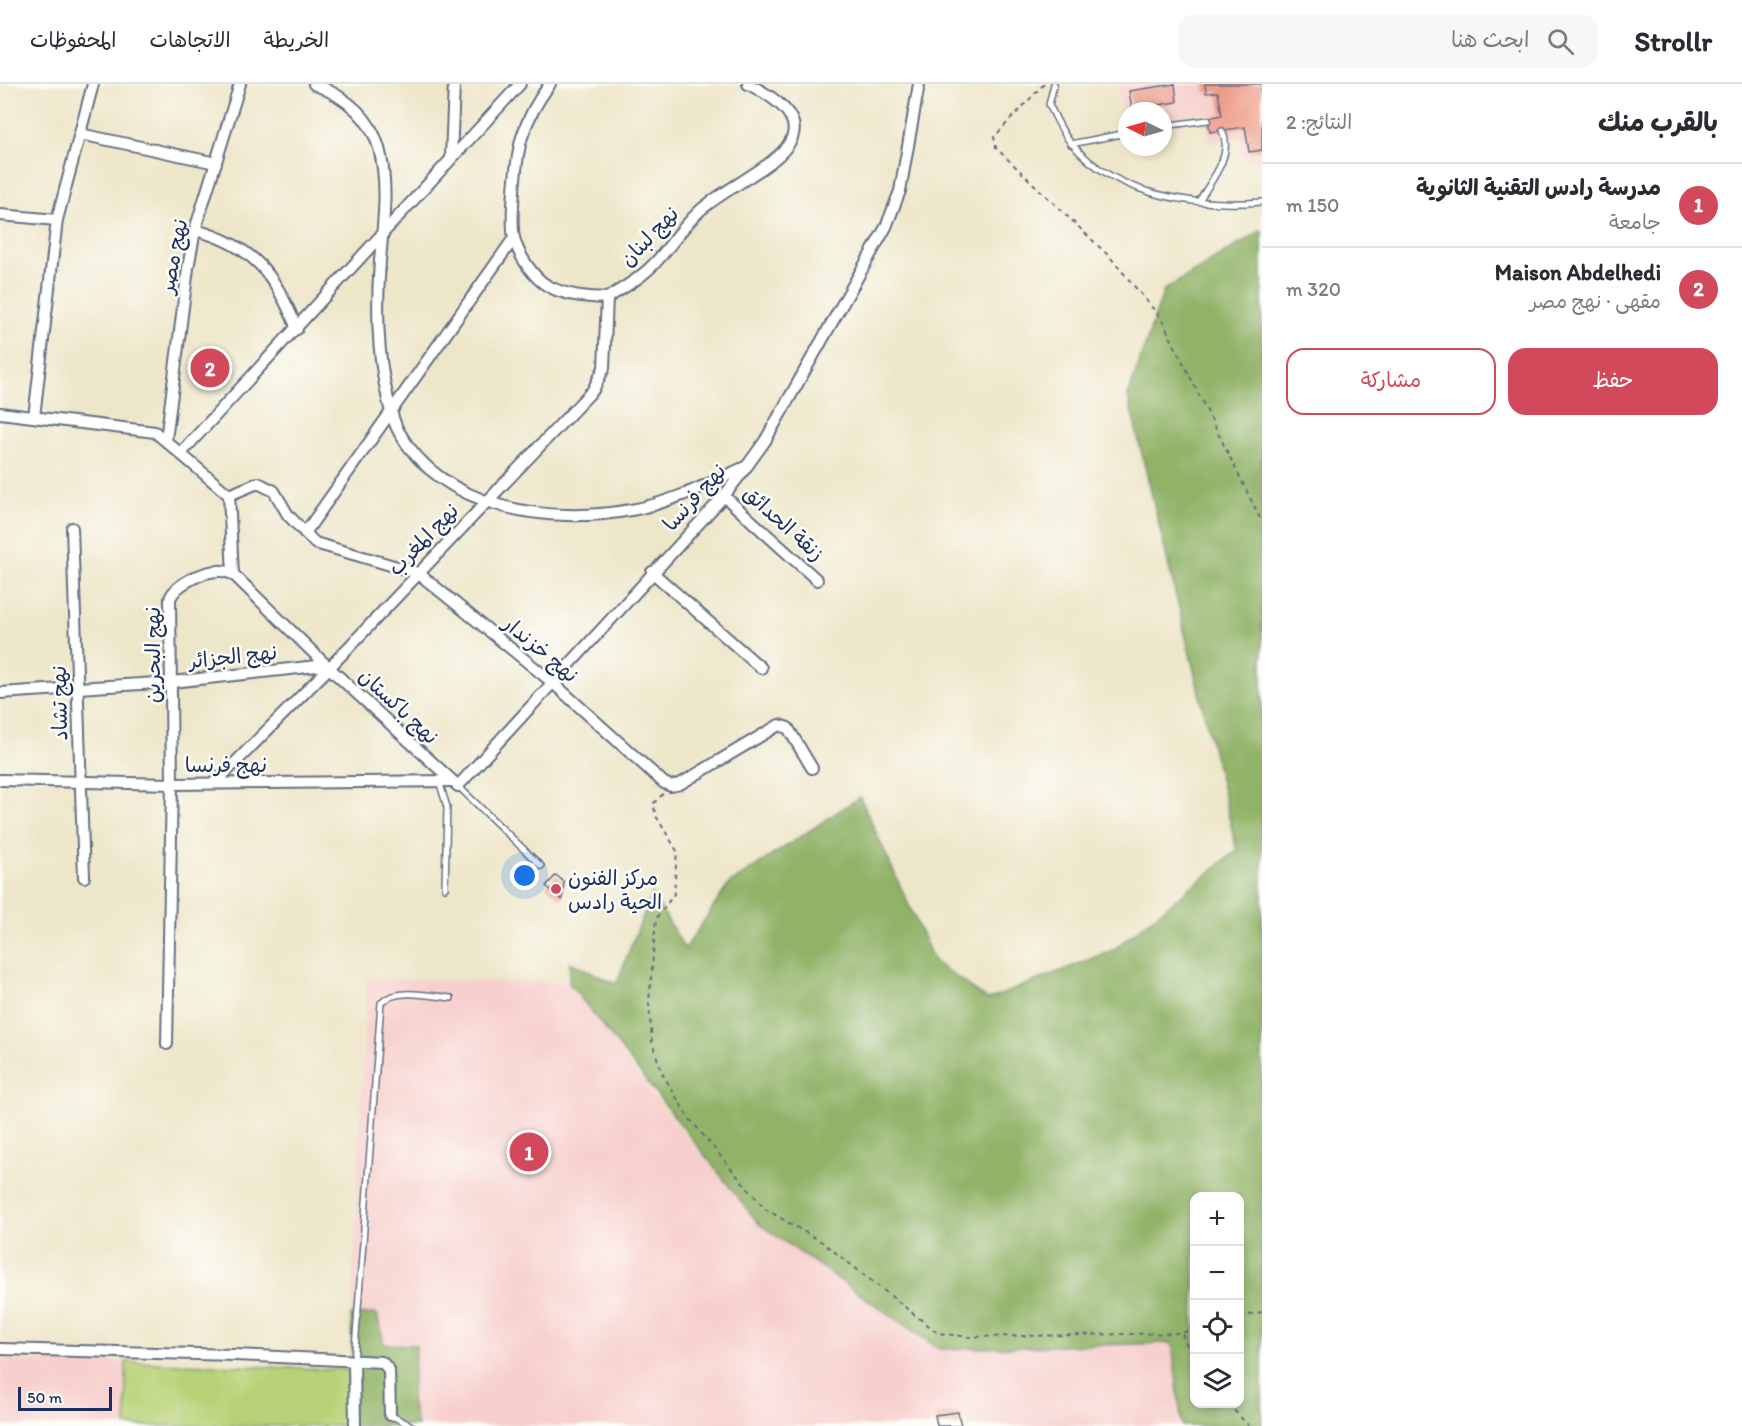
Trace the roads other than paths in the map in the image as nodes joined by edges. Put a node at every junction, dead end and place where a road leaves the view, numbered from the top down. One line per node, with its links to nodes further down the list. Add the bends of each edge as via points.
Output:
1 (93, 84): 13 (street)
2 (240, 84): 17 (street, نهج مصر)
3 (314, 84): 23 (street, via 342,97 369,124 383,167)
4 (454, 84): 16 (street)
5 (520, 84): 16 (street)
6 (549, 84): 24 (street, via 522,138 515,183)
7 (748, 84): 25 (street, نهج لبنان, via 783,104 791,116 794,132 783,152 702,208 654,264)
8 (919, 84): 32 (street, نهج فرنسا, via 900,191 886,227)
9 (1054, 84): 15 (lane, via 1049,105)
10 (1208, 120): 11 (lane)
11 (1172, 124)
12 (1222, 131): 18 (lane, via 1227,141 1225,152)
13 (80, 134): 17 (street); 21 (street)
14 (1118, 135): 15 (lane)
15 (1071, 144): 18 (lane, via 1102,172 1141,191)
16 (451, 158): 23 (street)
17 (216, 163): 22 (street, نهج مصر)
18 (1198, 201): 19 (lane)
19 (1262, 202)
20 (0, 215): 21 (street)
21 (57, 220): 29 (street)
22 (195, 230): 26 (street, via 233,243 256,258 276,284); 30 (street, نهج مصر)
23 (384, 234): 26 (street); 27 (street, via 380,329 384,380)
24 (514, 238): 25 (street, via 530,269 547,285 568,294); 27 (street)
25 (607, 298): 35 (street, نهج المغرب, via 600,381)
26 (297, 329): 31 (street)
27 (393, 412): 35 (street, via 398,430 423,462 445,480); 37 (street)
28 (0, 413): 29 (street)
29 (34, 417): 30 (street, via 145,429)
30 (166, 440): 31 (street)
31 (182, 453): 33 (street)
32 (747, 466): 34 (street, نهج فرنسا); 35 (street, via 667,501 630,511 544,514)
33 (229, 495): 37 (street, نهج خزندار, via 258,483 268,486); 40 (street)
34 (724, 496): 38 (street, نهج فرنسا); 41 (street, زنقة الحدائق)
35 (486, 502): 39 (street, نهج المغرب)
36 (72, 528): 46 (street, نهج تشاد)
37 (306, 533): 39 (street, نهج خزندار, via 324,547)
38 (652, 572): 43 (street); 45 (street, نهج فرنسا)
39 (418, 573): 42 (street, نهج المغرب); 45 (street, نهج خزندار)
40 (233, 574): 42 (street, نهج باكستان); 44 (street, نهج البحرين, via 205,574 172,592)
41 (817, 580)
42 (327, 667): 44 (street, نهج الجزائر); 52 (street, نهج المغرب); 53 (street, نهج باكستان)
43 (761, 668)
44 (172, 682): 46 (street, نهج الجزائر); 54 (street, نهج البحرين)
45 (552, 682): 48 (street, نهج خزندار, via 671,786 779,725 788,728); 53 (street, نهج فرنسا)
46 (79, 687): 47 (street, نهج الجزائر); 50 (street, نهج تشاد)
47 (0, 693)
48 (812, 768)
49 (0, 780): 50 (street, نهج فرنسا)
50 (79, 780): 54 (street, نهج فرنسا); 56 (street, نهج تشاد)
51 (439, 781): 52 (street, نهج فرنسا); 53 (street, نهج فرنسا); 57 (lane, via 447,807)
52 (215, 783): 54 (street, نهج فرنسا)
53 (455, 783): 55 (lane, نهج باكستان)
54 (172, 784): 59 (street, نهج البحرين)
55 (541, 866)
56 (84, 877)
57 (445, 888)
58 (451, 998): 61 (lane, via 400,994 388,995 381,1003)
59 (167, 1044)
60 (0, 1349): 61 (street)
61 (354, 1362): 62 (street, via 386,1365); 63 (street)
62 (390, 1415): 64 (lane)
63 (355, 1426)
64 (412, 1426)

